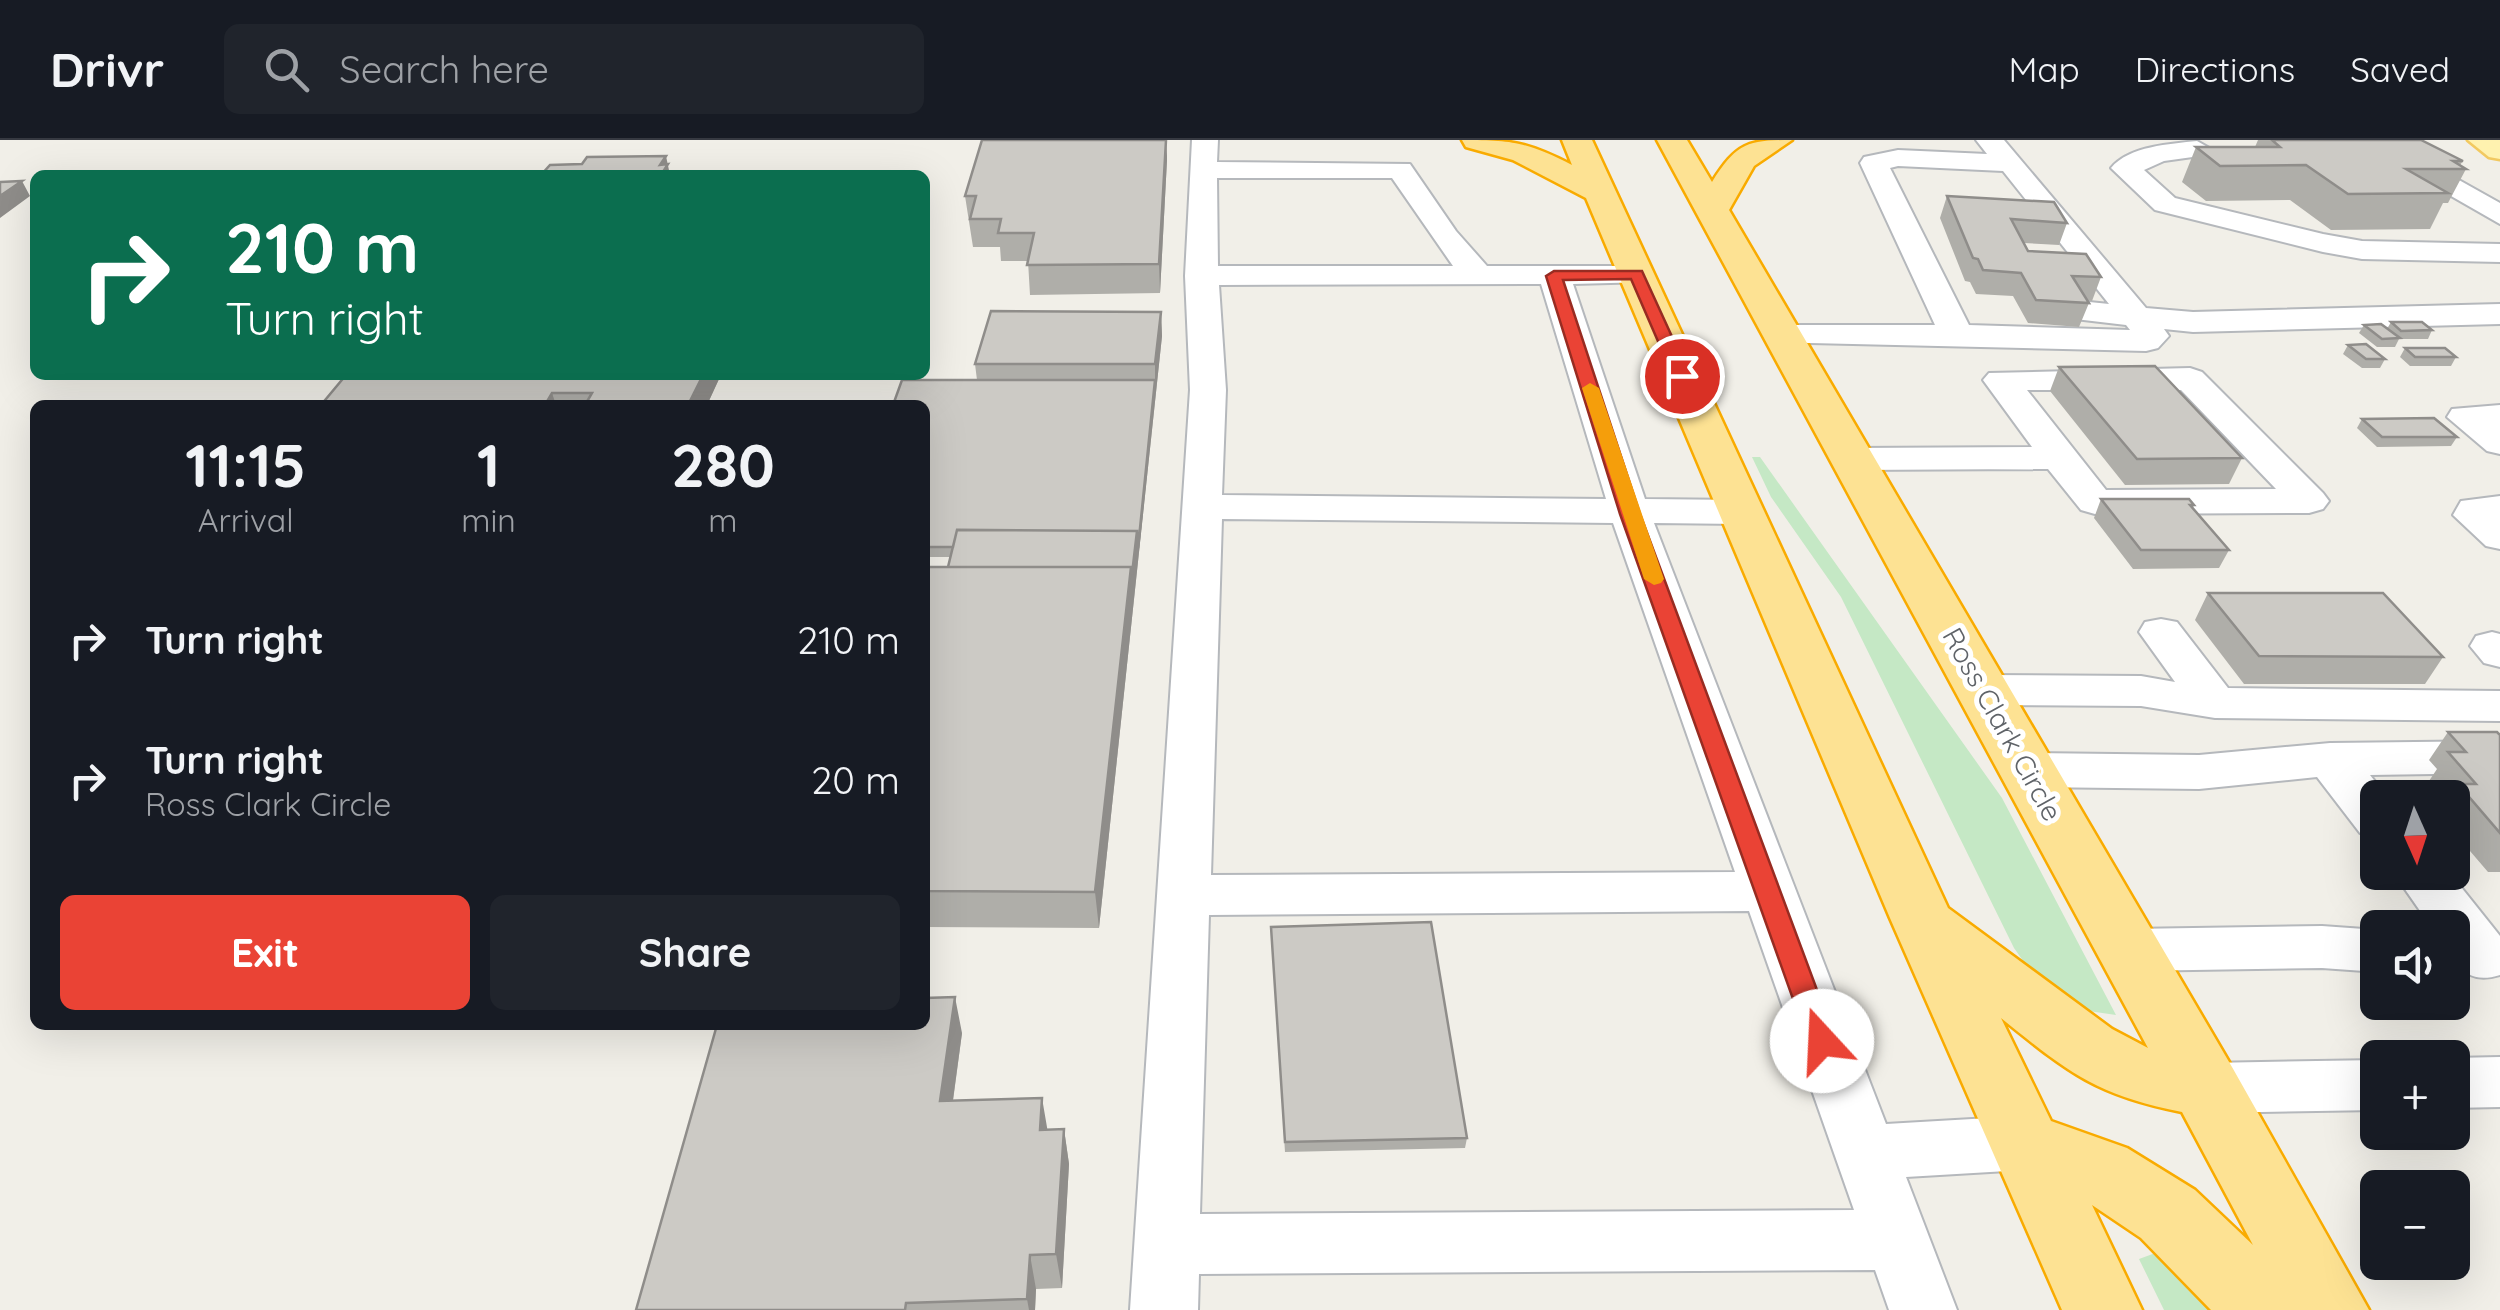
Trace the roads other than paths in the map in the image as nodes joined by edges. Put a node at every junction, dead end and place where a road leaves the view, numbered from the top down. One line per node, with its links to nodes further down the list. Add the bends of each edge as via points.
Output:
1 (1477, 140): 12 (highway, via 1524,153)
2 (1576, 140): 12 (highway)
3 (1672, 140): 13 (highway, Ross Clark Circle)
4 (1777, 140): 13 (highway, via 1742,160)
5 (1988, 140): 11 (lane)
6 (2483, 140): 9 (main road)
7 (2199, 146): 15 (lane, via 2125,168 2166,204 2324,244)
8 (2380, 147): 14 (lane)
9 (2500, 150)
10 (1204, 155): 17 (lane, via 1400,170); 18 (lane)
11 (2011, 163): 20 (lane, via 1874,163); 23 (lane)
12 (1600, 192): 16 (highway)
13 (1713, 209): 26 (highway, Ross Clark Circle)
14 (2500, 215)
15 (2500, 254)
16 (1637, 274): 19 (lane); 33 (highway)
17 (1478, 275): 18 (lane); 19 (lane)
18 (1201, 276): 31 (lane, via 1208,390)
19 (1554, 276): 34 (lane)
20 (1938, 301): 21 (lane); 25 (lane)
21 (2019, 307)
22 (2070, 310): 23 (lane)
23 (2138, 319): 24 (lane); 25 (lane, via 2152,336 2146,341)
24 (2491, 320)
25 (1958, 335): 26 (lane)
26 (1784, 336): 30 (highway, Ross Clark Circle)
27 (2500, 416): 28 (lane, via 2465,417)
28 (2500, 443)
29 (2060, 458): 29 (lane, via 2095,502 2309,502 2190,379 2001,380); 30 (lane)
30 (1853, 459): 37 (highway, Ross Clark Circle)
31 (1202, 507): 34 (lane); 46 (lane)
32 (2500, 508): 35 (lane, via 2474,509 2473,515)
33 (1742, 512): 34 (lane); 47 (highway)
34 (1630, 514): 45 (lane)
35 (2500, 537)
36 (2161, 632): 38 (lane)
37 (1984, 690): 38 (lane, via 2141,691); 42 (highway, Ross Clark Circle)
38 (2215, 703): 39 (lane)
39 (2500, 706)
40 (2500, 758): 41 (lane)
41 (2330, 759): 42 (lane, via 2200,772); 43 (lane)
42 (2029, 770): 49 (highway, Ross Clark Circle)
43 (2360, 797)
44 (2432, 890): 50 (lane)
45 (1768, 891): 46 (lane); 56 (lane)
46 (1184, 895): 58 (lane)
47 (1921, 918): 54 (highway, via 2088,1049 2133,1074); 55 (highway)
48 (2360, 949): 49 (lane)
49 (2130, 950): 54 (highway, Ross Clark Circle)
50 (2480, 957)
51 (2500, 1082): 52 (lane)
52 (2470, 1083)
53 (2360, 1085): 54 (lane)
54 (2207, 1088): 63 (highway, Ross Clark Circle)
55 (2024, 1143): 56 (lane); 61 (highway); 62 (highway, via 2101,1171 2168,1214)
56 (1863, 1154): 57 (lane)
57 (1895, 1240): 58 (lane); 60 (lane)
58 (1166, 1244): 59 (lane)
59 (1164, 1310)
60 (1923, 1310)
61 (2102, 1310)
62 (2265, 1310)
63 (2328, 1310)

